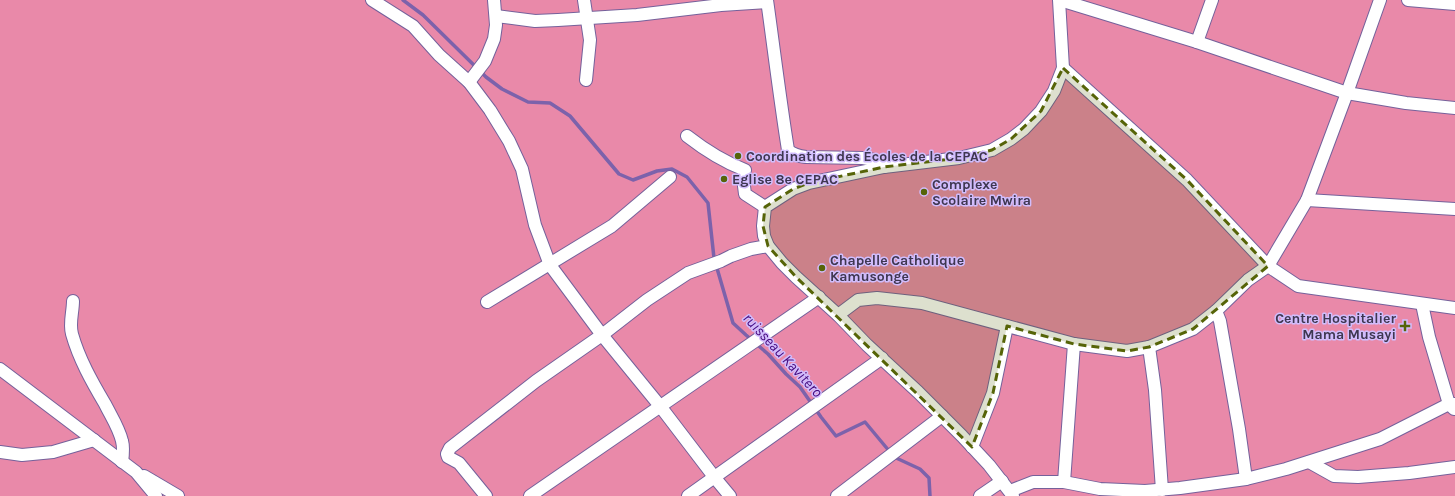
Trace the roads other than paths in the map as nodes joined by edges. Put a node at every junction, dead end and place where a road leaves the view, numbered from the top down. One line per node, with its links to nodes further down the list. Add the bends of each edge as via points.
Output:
1 (372, 0): 16 (street, via 413,26 439,55)
2 (494, 0): 11 (street)
3 (584, 0): 12 (street)
4 (1059, 0): 13 (street); 14 (street)
5 (1212, 0): 13 (street)
6 (1380, 0): 17 (street)
7 (1408, 0): 9 (street)
8 (767, 1): 10 (street); 20 (street, via 788,150 797,156 806,157 863,158 874,160)
9 (1455, 4)
10 (676, 6): 12 (street)
11 (496, 16): 12 (street, via 535,21); 16 (street, via 494,39 486,61)
12 (588, 18): 15 (street, via 590,40)
13 (1197, 42): 17 (street)
14 (1063, 68): 20 (street, via 1054,91 1041,111 1024,129 992,150 959,158); 27 (street, via 1187,180)
15 (586, 80)
16 (469, 82): 26 (street, via 509,141 522,169 535,225)
17 (1347, 94): 18 (street); 22 (street)
18 (1455, 108)
19 (687, 136): 23 (street, via 705,150 745,170 745,194)
20 (884, 167): 23 (street, via 809,183 793,189)
21 (670, 177): 26 (street, via 612,226)
22 (1307, 200): 24 (street); 27 (street)
23 (765, 207): 25 (street, via 763,226)
24 (1455, 209)
25 (768, 246): 28 (street, via 796,277); 36 (street, via 751,249 688,274 647,300)
26 (550, 265): 30 (street); 36 (street)
27 (1268, 266): 31 (street, via 1298,286); 33 (street, via 1248,280)
28 (819, 297): 34 (street); 41 (street)
29 (73, 301): 47 (street, via 70,322 72,334 85,369 115,422 122,440)
30 (488, 302)
31 (1422, 304): 32 (street); 42 (street, via 1429,337)
32 (1455, 308)
33 (1216, 311): 38 (street, via 1193,329); 52 (street, via 1240,429)
34 (838, 315): 35 (street, via 858,300 877,298 922,303); 39 (street)
35 (1007, 326): 37 (street); 45 (street, via 993,393)
36 (602, 335): 41 (street); 59 (street, via 536,381 450,448 448,458 459,464)
37 (1074, 344): 38 (street, via 1127,351); 54 (street)
38 (1149, 347): 55 (street, via 1155,390)
39 (882, 358): 43 (street); 51 (street)
40 (0, 369): 44 (street)
41 (660, 406): 51 (street); 60 (street)
42 (1453, 406): 48 (street, via 1380,438)
43 (942, 416): 45 (street); 63 (street)
44 (94, 440): 46 (street, via 53,452 22,455); 47 (street)
45 (972, 446): 53 (street)
46 (0, 452)
47 (122, 462): 50 (street)
48 (1309, 462): 49 (street, via 1334,476 1358,477); 52 (street)
49 (1455, 467)
50 (136, 472): 57 (street); 58 (street)
51 (714, 478): 61 (street); 62 (street)
52 (1246, 479): 55 (street)
53 (1002, 481): 56 (street); 64 (street)
54 (1064, 482): 55 (street, via 1113,490); 56 (street, via 1033,482)
55 (1162, 490)
56 (1011, 494)
57 (156, 496)
58 (178, 496)
59 (486, 496)
60 (530, 496)
61 (688, 496)
62 (730, 496)
63 (837, 496)
64 (980, 496)

